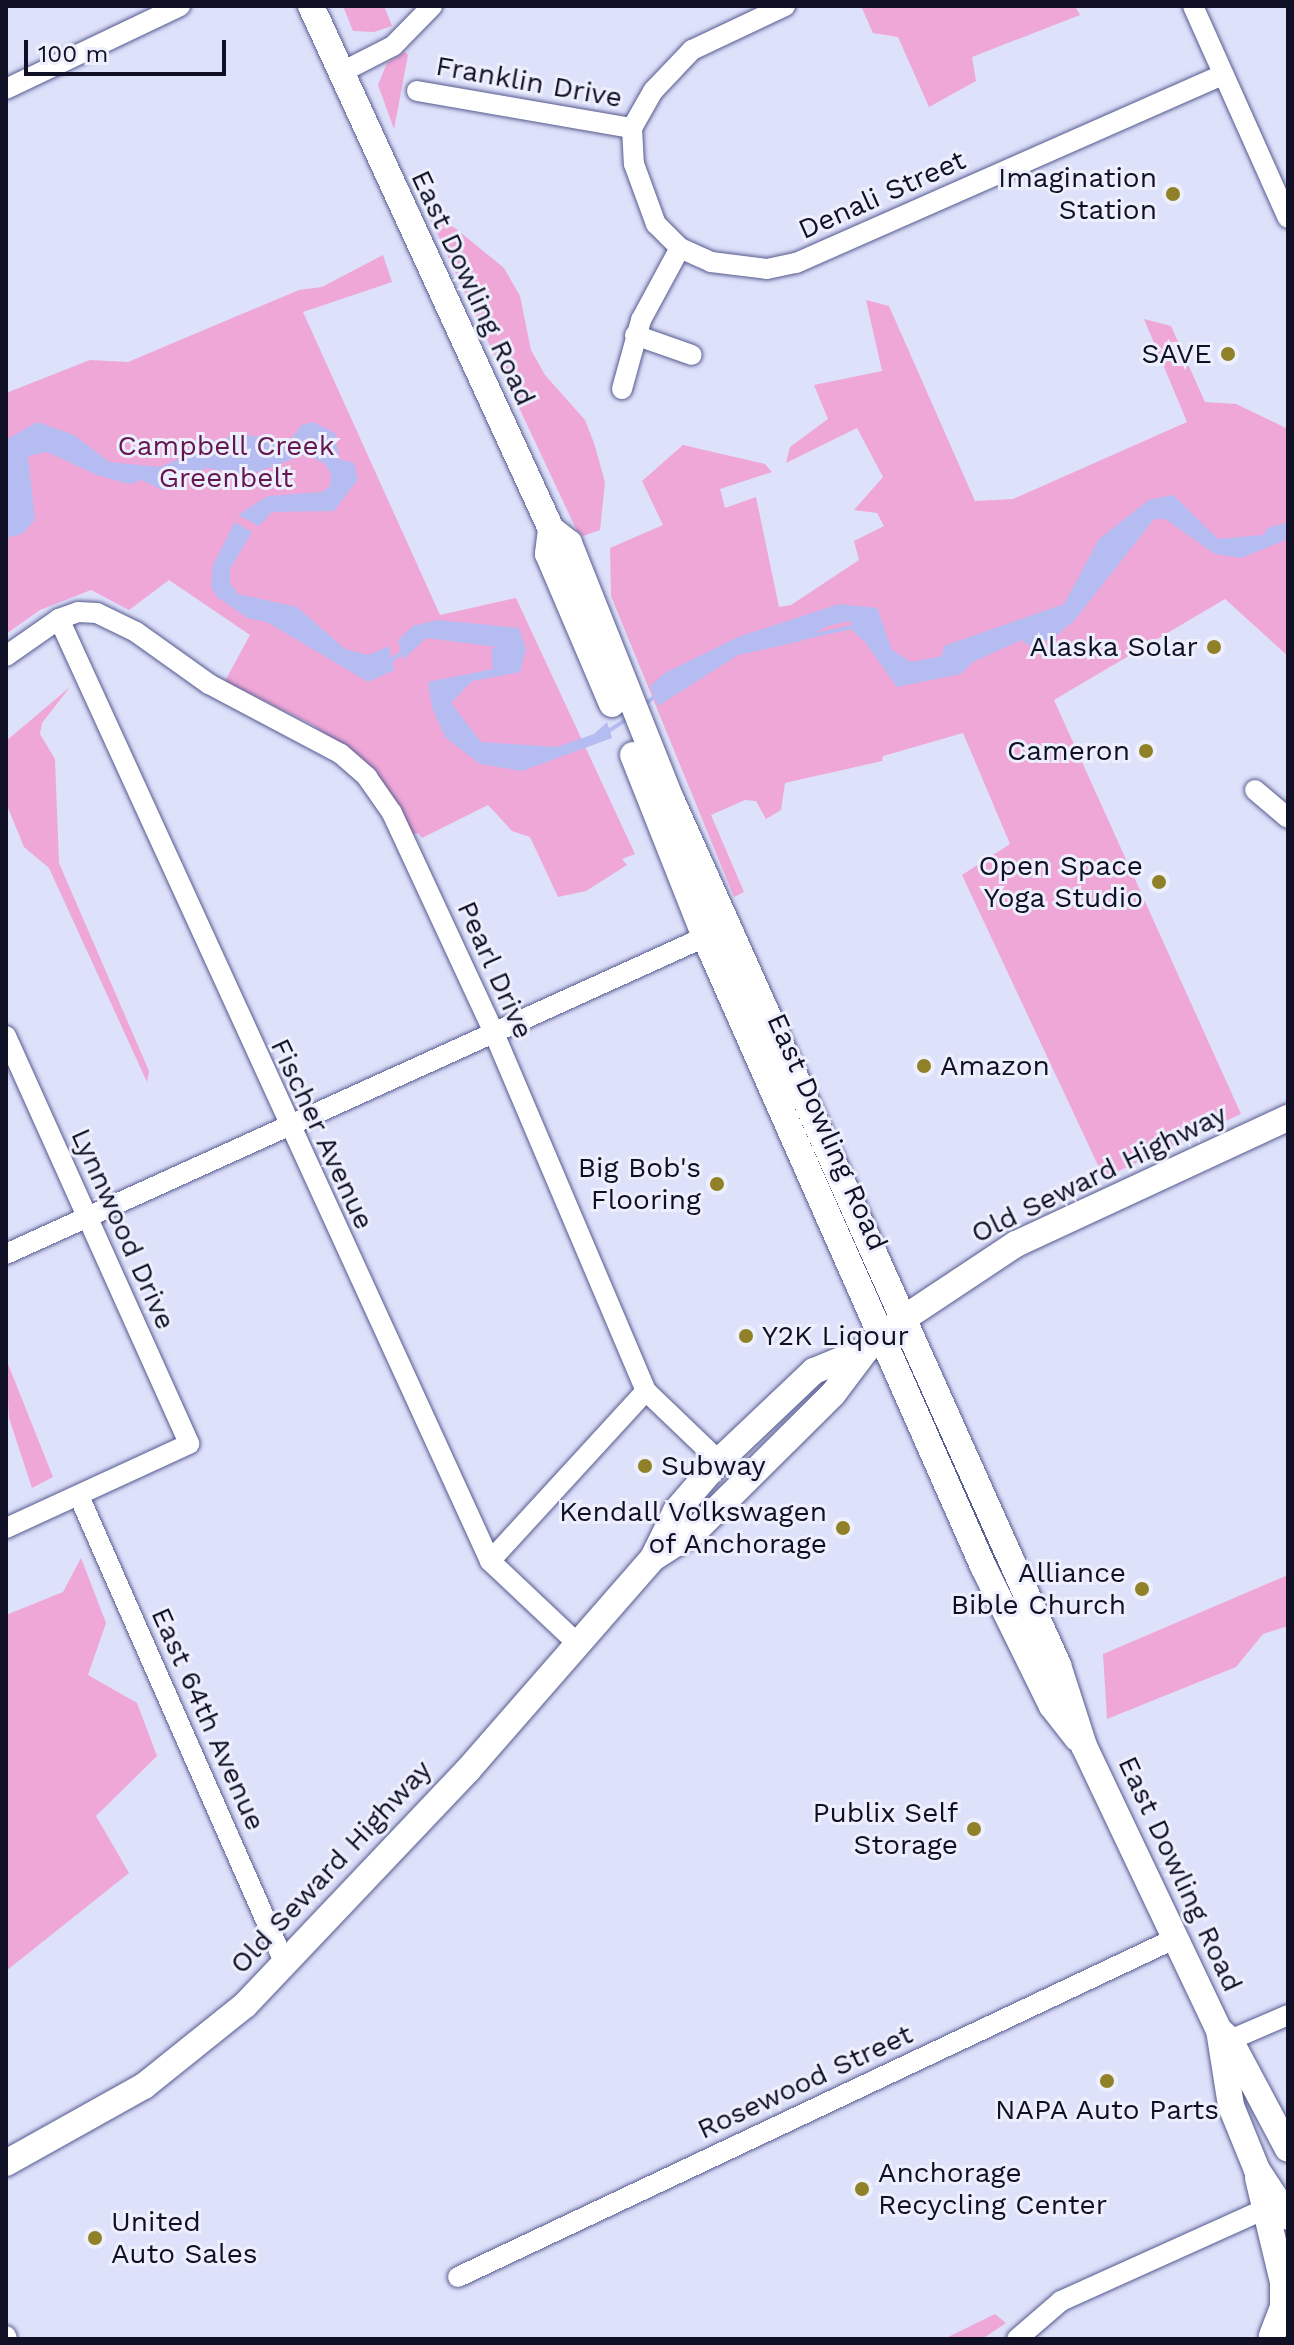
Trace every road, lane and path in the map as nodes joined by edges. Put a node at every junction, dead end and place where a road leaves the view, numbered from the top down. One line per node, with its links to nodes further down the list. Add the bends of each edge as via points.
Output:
1 (180, 6): 10 (street)
2 (294, 6): 8 (main road, via 315,55)
3 (311, 6): 8 (main road, East Dowling Road)
4 (324, 6): 8 (main road, via 341,47)
5 (432, 6): 8 (street, via 393,46)
6 (785, 6): 12 (street, via 692,50 653,91)
7 (1193, 6): 9 (street)
8 (340, 73): 22 (main road, East Dowling Road, via 551,529 569,543 609,673)
9 (1223, 75): 13 (street); 14 (street, Denali Street, via 796,263 739,269)
10 (6, 89)
11 (417, 91): 12 (street, Franklin Drive)
12 (632, 128): 14 (street, Denali Street, via 634,164 645,198 656,224)
13 (1288, 218)
14 (680, 248): 15 (street)
15 (635, 335): 16 (street); 17 (street)
16 (692, 355)
17 (622, 389)
18 (59, 619): 19 (street); 23 (street, Pearl Drive, via 97,613 136,632 209,684 341,754 367,777 392,813); 26 (street, Fischer Avenue)
19 (6, 656)
20 (1255, 790): 21 (street)
21 (1288, 818)
22 (716, 932): 23 (street); 29 (main road, East Dowling Road)
23 (494, 1033): 26 (street); 30 (street, Pearl Drive)
24 (6, 1036): 27 (street, Lynnwood Drive)
25 (1288, 1118): 29 (main road, Old Seward Highway, via 1016,1244)
26 (286, 1124): 27 (street); 35 (street, Fischer Avenue)
27 (87, 1219): 28 (street); 32 (street, Lynnwood Drive, via 189,1444)
28 (6, 1254)
29 (883, 1336): 31 (main road, Old Seward Highway, via 814,1371); 34 (main road, Old Seward Highway, via 833,1394 695,1531); 37 (main road, East Dowling Road, via 1058,1665 1084,1746)
30 (646, 1391): 31 (street, Pearl Drive); 35 (street)
31 (719, 1461): 34 (main road, Old Seward Highway, via 676,1511)
32 (79, 1496): 33 (street); 38 (street, East 64th Avenue)
33 (6, 1528)
34 (653, 1558): 36 (main road, Old Seward Highway)
35 (490, 1561): 36 (street, Fischer Avenue)
36 (577, 1643): 38 (main road, Old Seward Highway, via 468,1770)
37 (1176, 1938): 40 (main road, East Dowling Road); 44 (street, Rosewood Street)
38 (285, 1964): 42 (main road, Old Seward Highway, via 194,2049 144,2086)
39 (1288, 2015): 40 (street)
40 (1224, 2035): 41 (main road, East Dowling Road); 43 (main road, East Dowling Road, via 1231,2106)
41 (1288, 2149)
42 (6, 2163)
43 (1275, 2213): 45 (main road, East Dowling Road, via 1283,2282); 46 (street, via 1061,2301)
44 (458, 2277)
45 (1276, 2333)
46 (1017, 2339)

